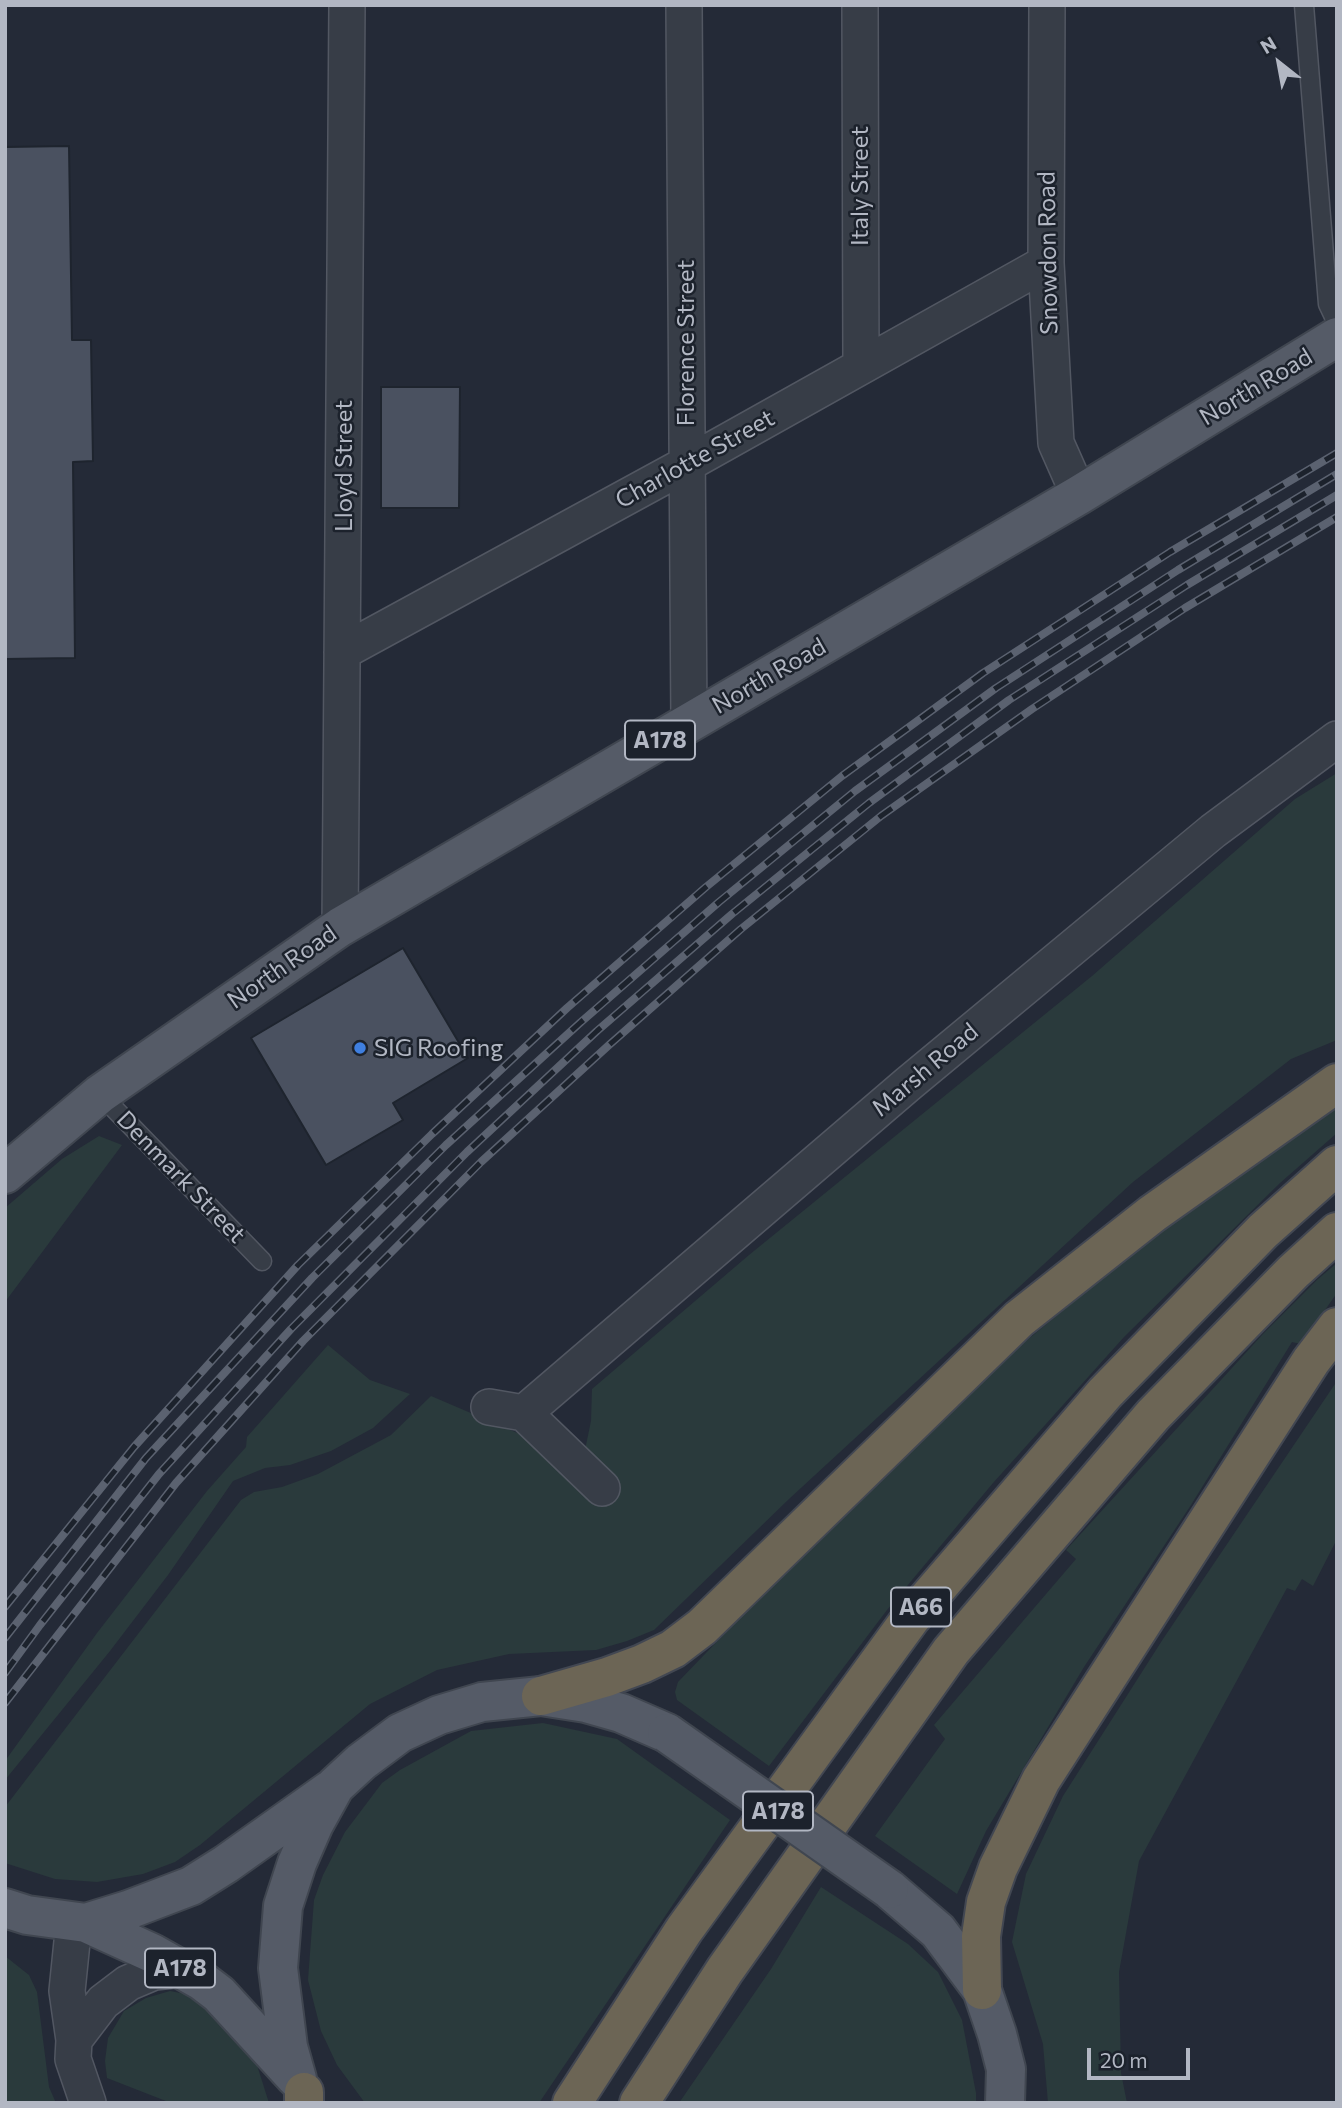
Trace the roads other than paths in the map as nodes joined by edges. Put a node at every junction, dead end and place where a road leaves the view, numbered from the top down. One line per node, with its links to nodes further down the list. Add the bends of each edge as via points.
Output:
1 (347, 5): 12 (street, Lloyd Street)
2 (684, 5): 10 (street, Florence Street)
3 (860, 5): 9 (street, Italy Street)
4 (1047, 5): 6 (street, Snowdon Road)
5 (1304, 5): 7 (lane, via 1328,304)
6 (1046, 263): 9 (street, Charlotte Street); 11 (street, Snowdon Road, via 1056,443)
7 (1337, 323)
8 (1337, 337): 11 (main road, North Road / A178)
9 (861, 366): 10 (street, Charlotte Street)
10 (687, 464): 12 (street, Charlotte Street); 13 (street, Florence Street)
11 (1079, 495): 13 (main road, North Road / A178)
12 (342, 652): 15 (street, Lloyd Street)
13 (689, 723): 15 (main road, North Road / A178)
14 (1337, 739): 24 (street, Marsh Road, via 1213,831 908,1084)
15 (340, 927): 17 (main road, North Road / A178)
16 (1337, 1083): 26 (highway, via 1152,1214 1019,1319 702,1627 673,1649 642,1664)
17 (100, 1094): 19 (main road, North Road / A178); 21 (lane, Denmark Street)
18 (1337, 1165): 35 (highway, A66, via 1263,1231 1105,1393 911,1618 684,1930)
19 (5, 1174)
20 (1337, 1232): 36 (highway, A66, via 1153,1415 951,1651 725,1970)
21 (262, 1261)
22 (1337, 1327): 31 (highway, via 1041,1780 986,1902)
23 (489, 1407): 24 (street)
24 (524, 1413): 25 (street)
25 (602, 1488)
26 (541, 1696): 27 (main road, A178, via 482,1702 439,1715 400,1733); 31 (main road, A178, bridge, via 621,1713 667,1733 889,1889 938,1931)
27 (335, 1786): 29 (main road, A178, via 191,1886); 33 (main road, A178, via 297,1863 280,1928 283,2017)
28 (5, 1908): 29 (main road, A178)
29 (80, 1923): 30 (main road, A178); 32 (street, via 67,1990)
30 (183, 1969): 32 (street, via 154,1972 128,1983 103,2001); 33 (main road, A178, via 219,1994)
31 (982, 1990): 37 (main road, A178, via 1006,2070)
32 (74, 2040): 34 (street, via 73,2059)
33 (305, 2094)
34 (88, 2103)
35 (572, 2103)
36 (639, 2103)
37 (1005, 2103)

